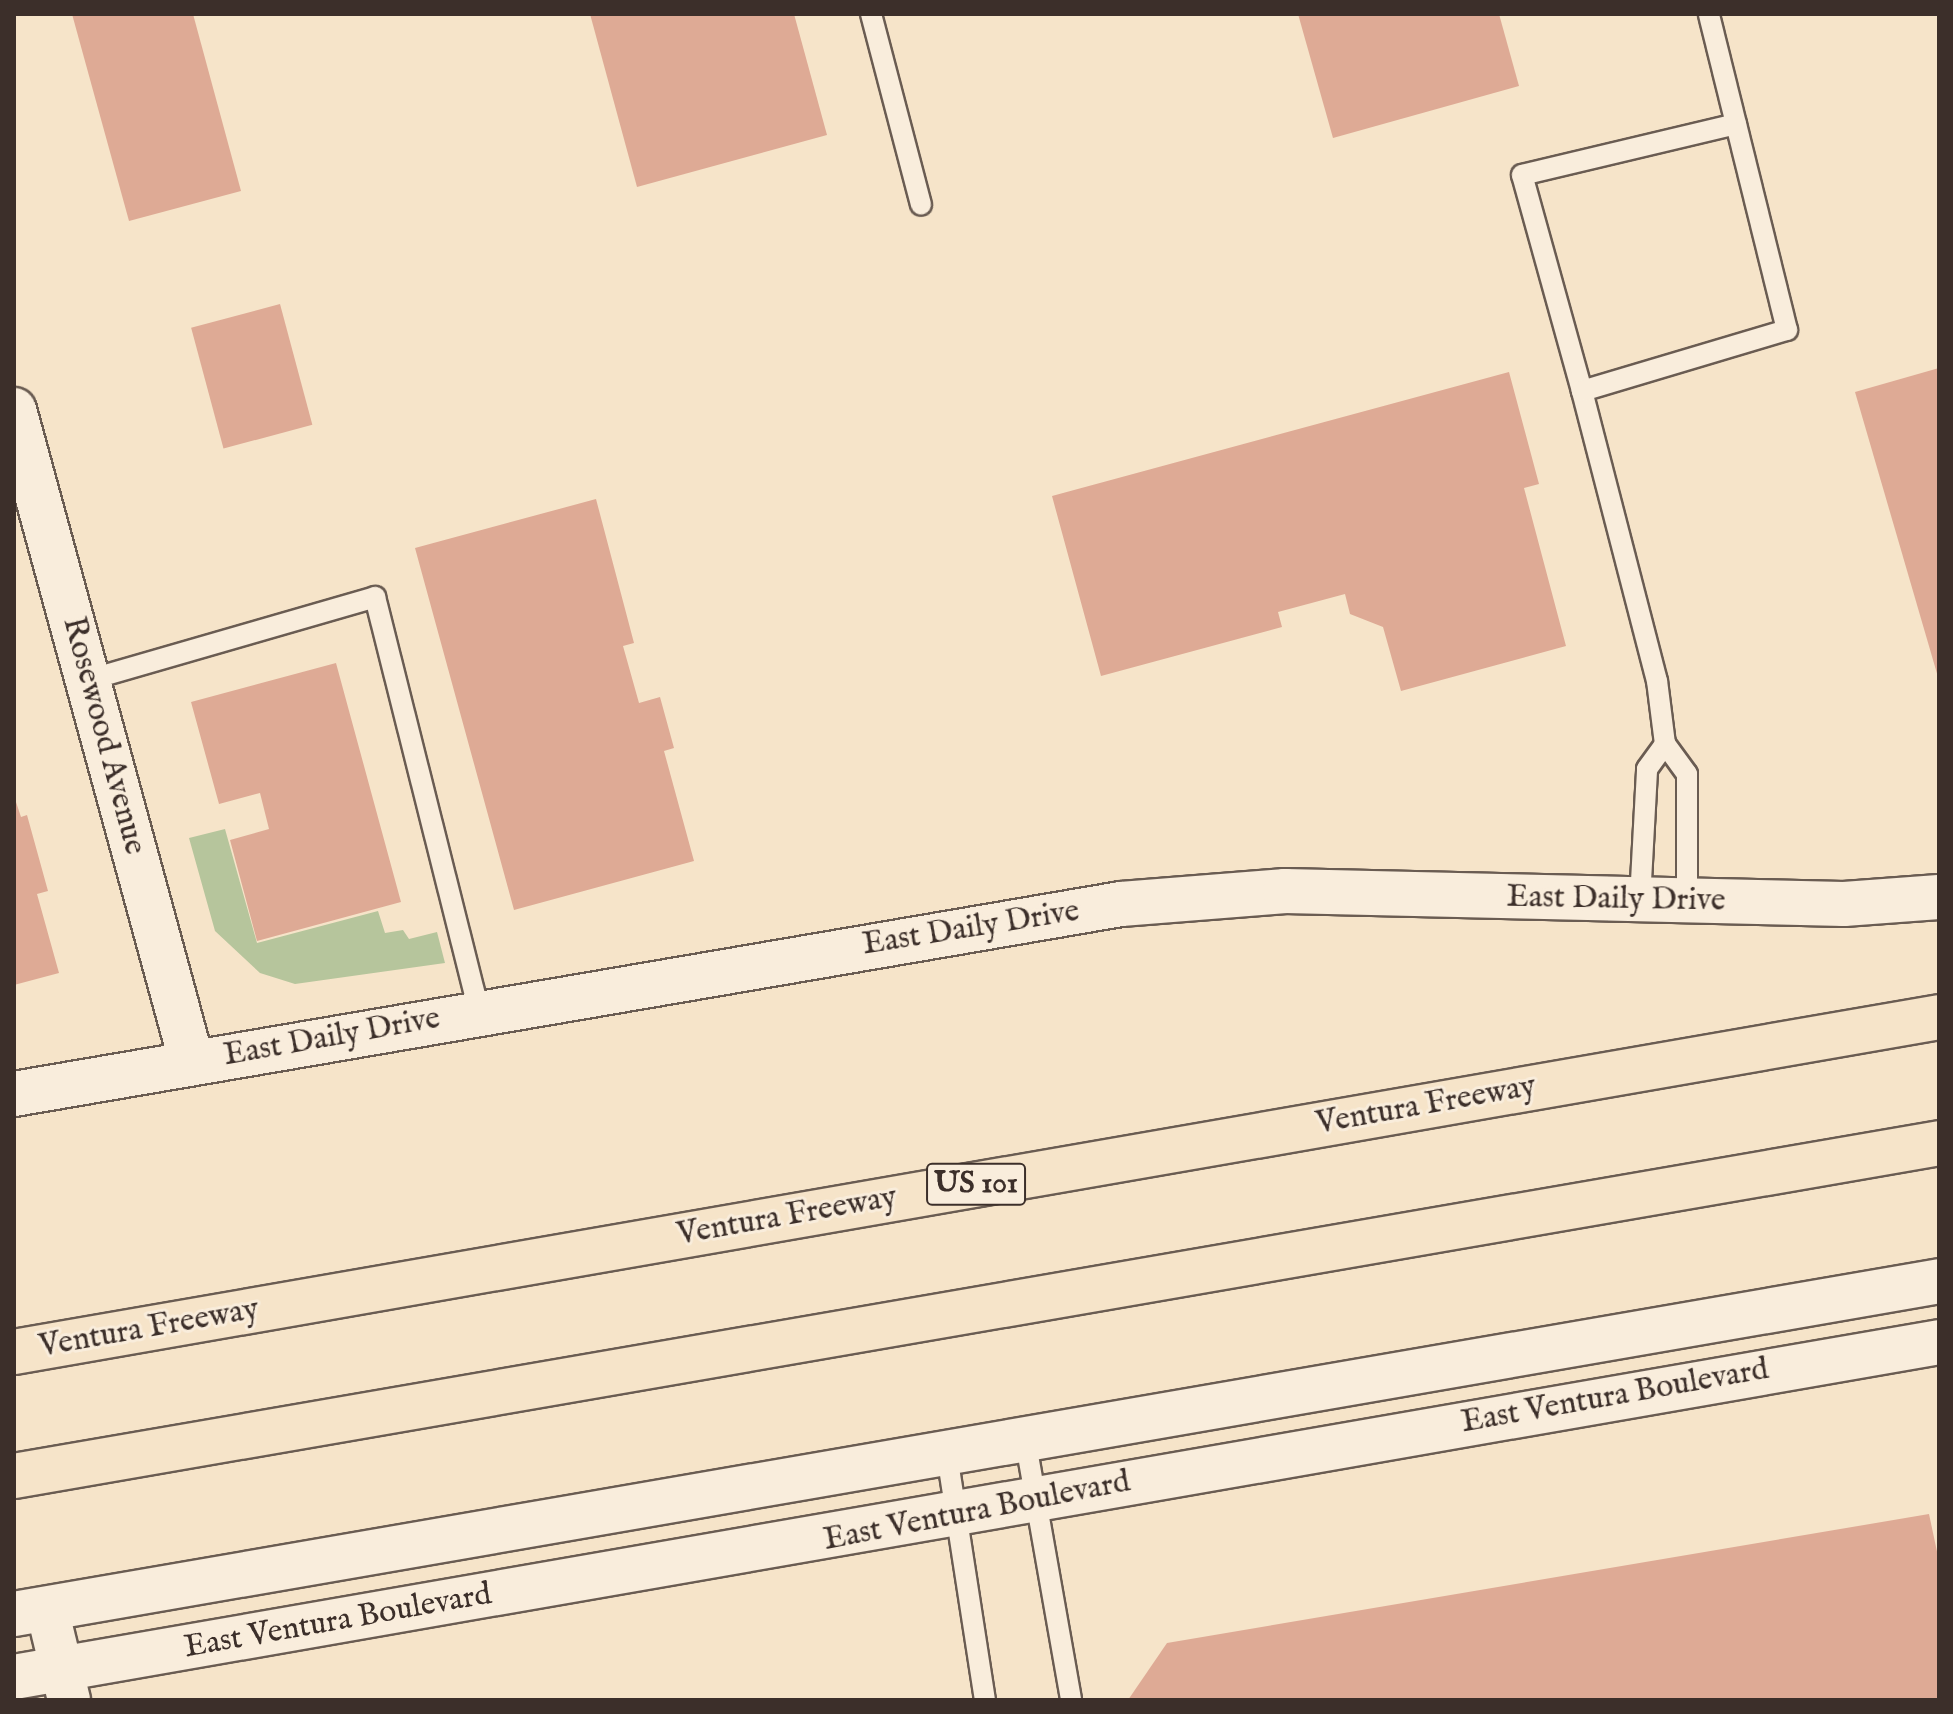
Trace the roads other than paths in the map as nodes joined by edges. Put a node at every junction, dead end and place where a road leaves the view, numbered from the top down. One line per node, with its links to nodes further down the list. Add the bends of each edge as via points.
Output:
1 (871, 14): 4 (lane)
2 (1709, 14): 3 (lane)
3 (1736, 124): 5 (lane, via 1787,330); 5 (lane, via 1522,175)
4 (921, 205)
5 (1582, 391): 8 (lane, via 1657,681)
6 (14, 410): 7 (main road, Rosewood Avenue)
7 (88, 680): 12 (lane, via 375,597); 14 (main road, Rosewood Avenue)
8 (1665, 744): 10 (lane, via 1647,769); 11 (lane, via 1687,774)
9 (1939, 897): 11 (main road, East Daily Drive)
10 (1640, 900): 11 (main road, East Daily Drive); 12 (main road, East Daily Drive, via 1285,891 1121,904)
11 (1687, 902)
12 (479, 1012): 14 (main road, East Daily Drive)
13 (1939, 1017): 19 (highway, Ventura Freeway / US 101)
14 (192, 1063): 15 (main road, East Daily Drive)
15 (14, 1094)
16 (1939, 1143): 22 (highway)
17 (1939, 1281): 20 (main road, East Ventura Boulevard)
18 (1939, 1342): 23 (main road, East Ventura Boulevard)
19 (14, 1352)
20 (1026, 1444): 21 (main road, East Ventura Boulevard); 23 (lane)
21 (947, 1455): 24 (lane); 25 (main road, East Ventura Boulevard)
22 (14, 1476)
23 (1036, 1501): 24 (main road, East Ventura Boulevard); 29 (lane)
24 (956, 1516): 27 (main road, East Ventura Boulevard); 28 (lane)
25 (30, 1611): 27 (street)
26 (14, 1677): 27 (main road, East Ventura Boulevard)
27 (66, 1684)
28 (985, 1700)
29 (1071, 1700)

